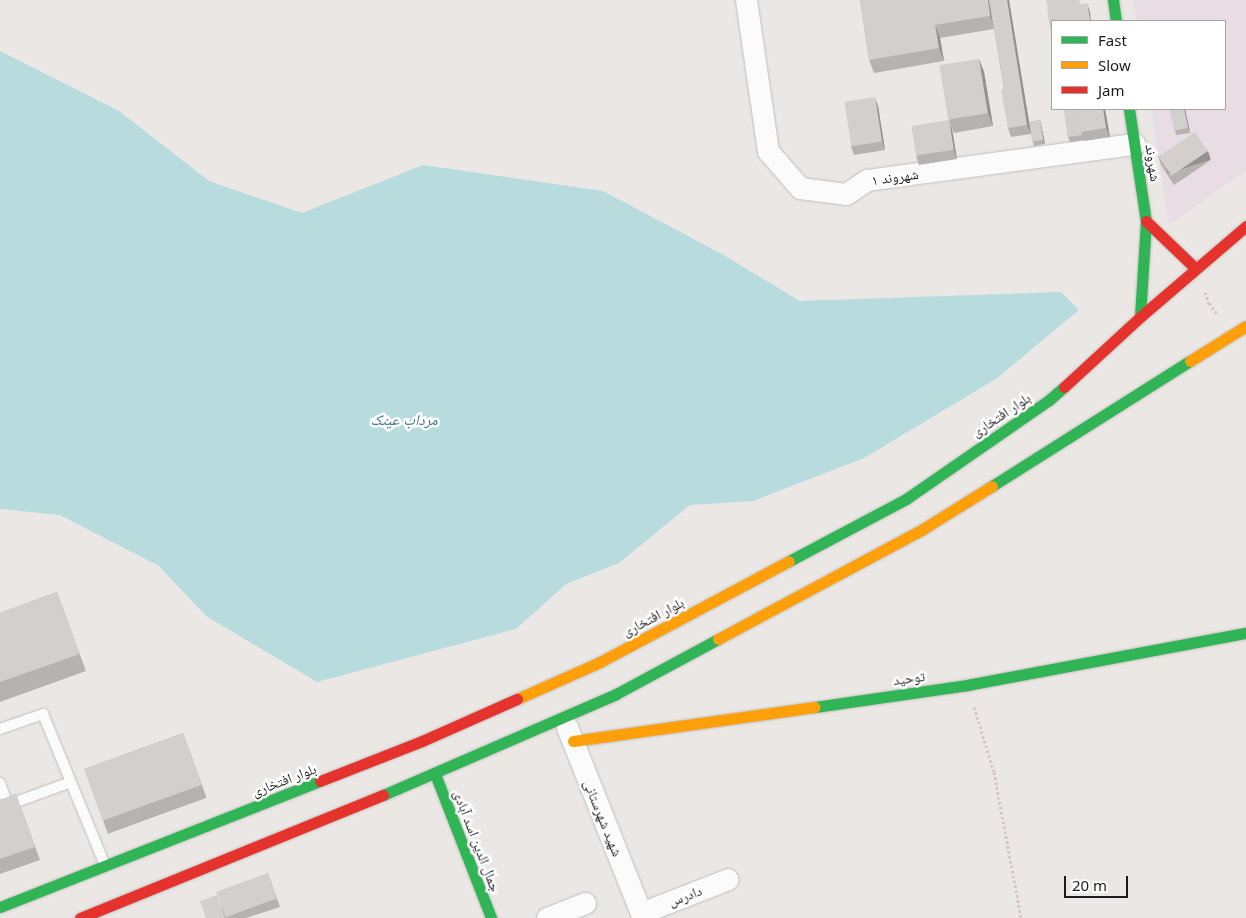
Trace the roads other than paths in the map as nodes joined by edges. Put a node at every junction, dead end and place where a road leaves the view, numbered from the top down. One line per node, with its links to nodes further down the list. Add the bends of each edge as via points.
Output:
1 (746, 0): 5 (street, شهروند ۱, via 768,151 800,188 846,194 866,180)
2 (1113, 0): 3 (main road)
3 (1116, 20)
4 (1129, 110): 5 (main road, شهروند)
5 (1135, 144): 6 (main road, شهروند)
6 (1146, 221): 8 (main road); 9 (main road, شهروند)
7 (1246, 226): 8 (main road, بلوار افتخاری)
8 (1196, 269): 9 (main road, بلوار افتخاری)
9 (1140, 317): 18 (main road, بلوار افتخاری, via 1049,400 906,498 600,662 422,741)
10 (1246, 326): 12 (main road, via 923,529 616,694)
11 (1246, 633): 14 (main road, توحید, via 967,685)
12 (563, 718): 14 (street, شهید شهرستانی); 15 (main road)
13 (0, 729): 16 (lane, via 43,714)
14 (573, 741): 23 (street, شهید شهرستانی)
15 (435, 774): 22 (main road); 25 (main road, جمال الدین اسد آبادی)
16 (71, 782): 17 (lane, via 8,805); 18 (lane)
17 (0, 783)
18 (106, 866): 21 (main road, بلوار افتخاری)
19 (728, 879): 23 (street, دادرس)
20 (585, 903): 26 (street)
21 (0, 906)
22 (115, 911): 24 (main road)
23 (642, 915)
24 (80, 918)
25 (491, 918)
26 (547, 918)

